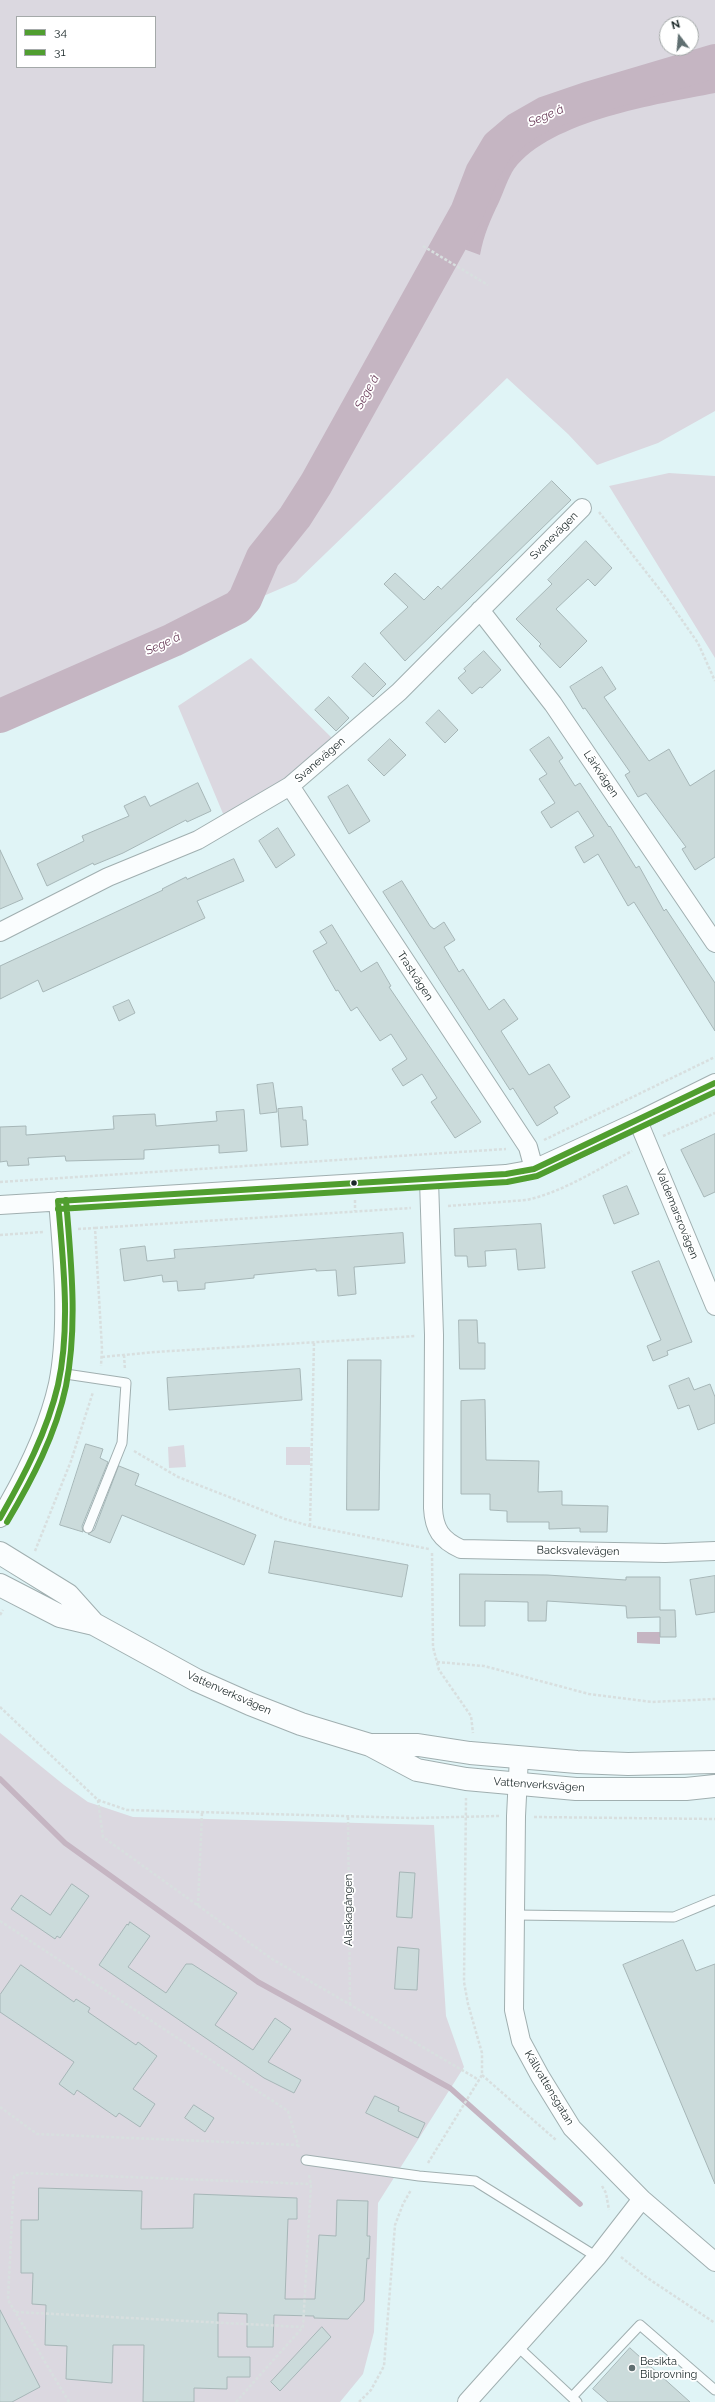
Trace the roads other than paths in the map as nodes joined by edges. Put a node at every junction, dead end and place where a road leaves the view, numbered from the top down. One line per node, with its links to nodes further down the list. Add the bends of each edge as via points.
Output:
1 (582, 508): 2 (street, Svanevägen)
2 (480, 610): 3 (street, Svanevägen, via 399,692); 5 (street, Lärkvägen, via 553,704)
3 (290, 786): 4 (street, Svanevägen, via 198,840 108,878); 8 (street, Trastvägen, via 528,1147)
4 (0, 932)
5 (715, 943)
6 (715, 1083): 7 (street)
7 (638, 1122): 8 (street); 12 (street, Valdemarsrovägen)
8 (534, 1169): 9 (street, via 506,1174)
9 (429, 1180): 10 (street); 16 (street, Backsvalevägen, via 434,1335 433,1508 438,1545 461,1549 665,1553)
10 (58, 1201): 11 (street); 13 (street, via 64,1332)
11 (0, 1205)
12 (715, 1306)
13 (59, 1373): 14 (street, via 58,1384 22,1481); 15 (lane, via 126,1383 122,1443)
14 (0, 1518)
15 (88, 1528)
16 (715, 1551)
17 (0, 1553): 19 (street, Vattenverksvägen, via 68,1595)
18 (0, 1585): 19 (street, Vattenverksvägen, via 60,1616)
19 (94, 1624): 20 (street, Vattenverksvägen, via 196,1680 250,1704 308,1727)
20 (370, 1745): 21 (street, Vattenverksvägen, via 418,1745); 23 (street, Vattenverksvägen, via 417,1770 466,1779)
21 (519, 1757): 22 (street, Vattenverksvägen, via 628,1764); 23 (street, Källvattensgatan)
22 (715, 1762)
23 (517, 1784): 24 (street, Vattenverksvägen, via 584,1789 686,1789); 26 (street, Källvattensgatan)
24 (715, 1786)
25 (715, 1900): 26 (lane, via 674,1917)
26 (515, 1915): 28 (street, Källvattensgatan, via 514,2010 521,2041 572,2128)
27 (306, 2160): 29 (lane, via 475,2181)
28 (642, 2199): 29 (street); 30 (street, Källvattensgatan)
29 (602, 2251): 31 (street)
30 (715, 2262)
31 (517, 2346): 33 (lane); 34 (street)
32 (715, 2390): 33 (lane, via 640,2325)
33 (574, 2400)
34 (467, 2402)

